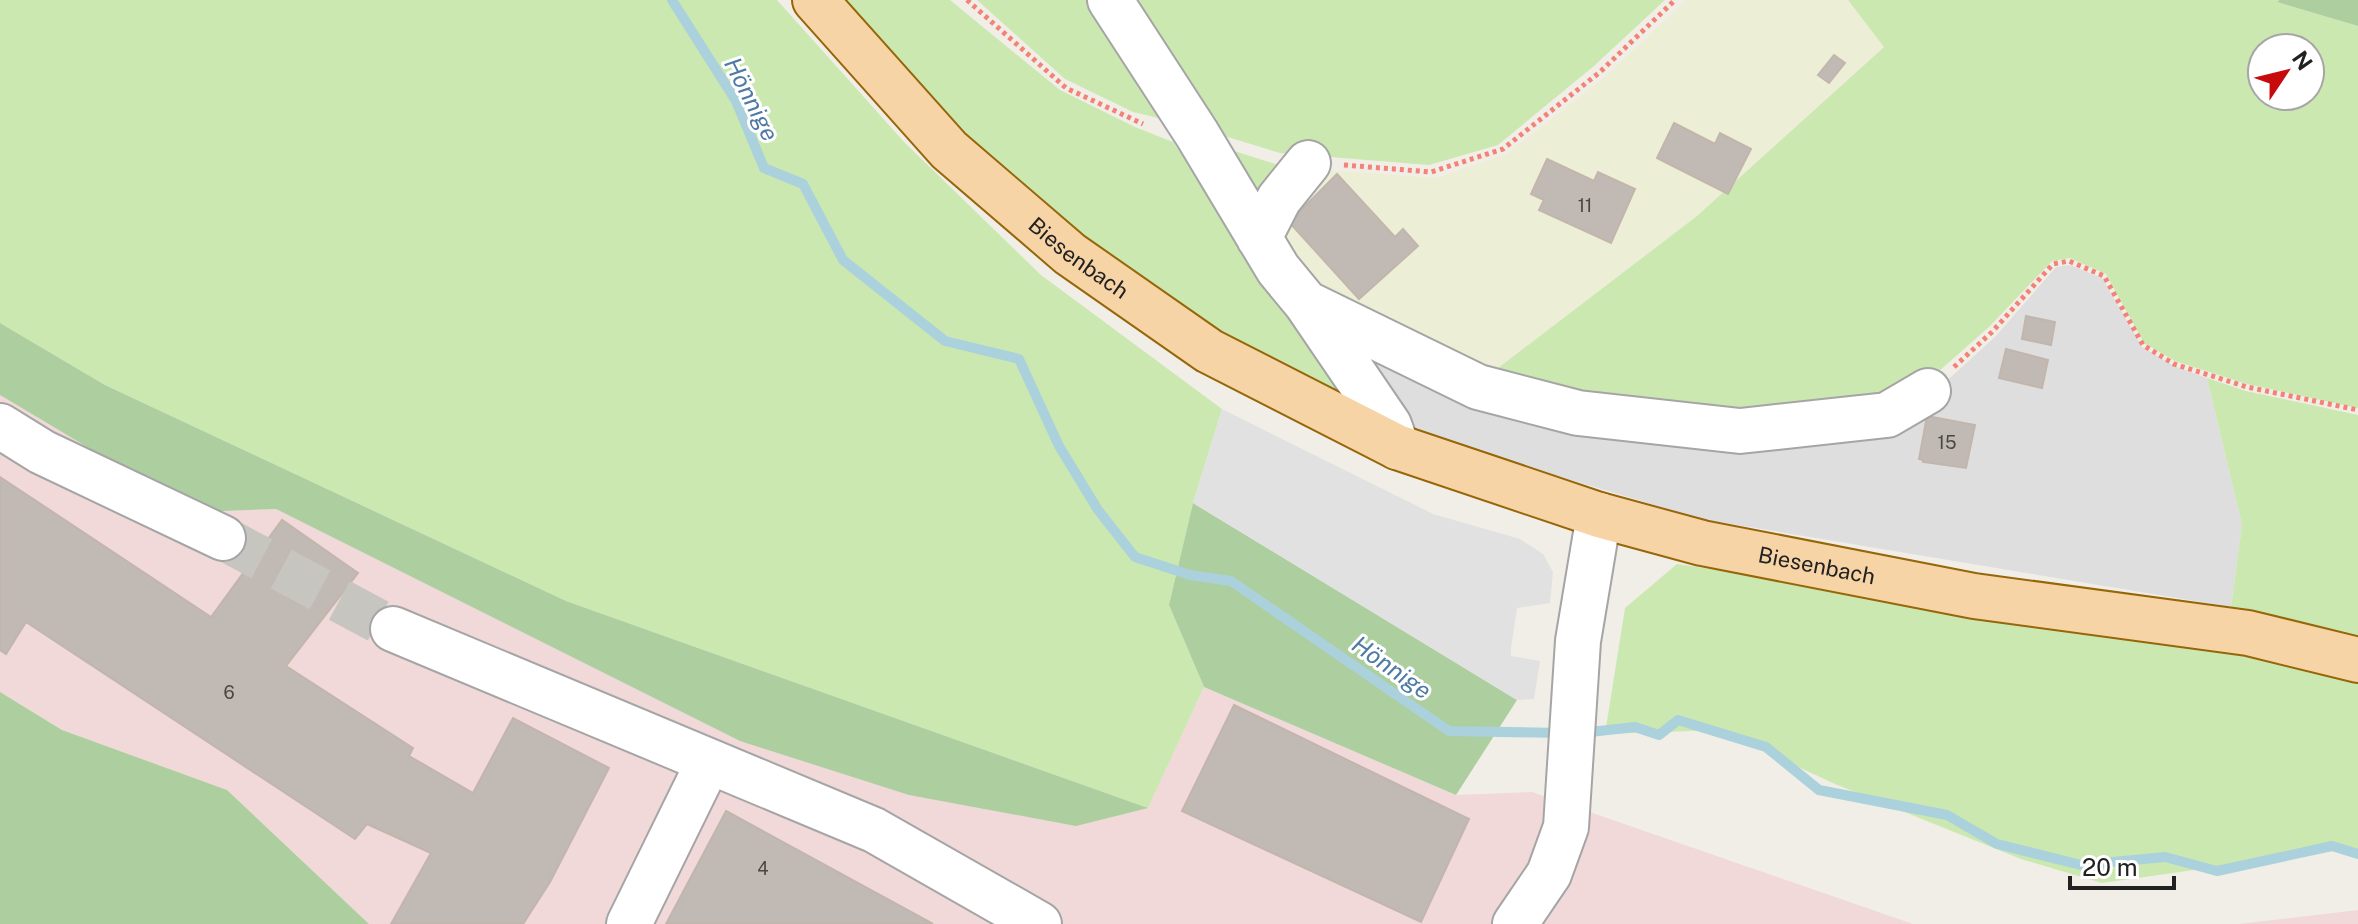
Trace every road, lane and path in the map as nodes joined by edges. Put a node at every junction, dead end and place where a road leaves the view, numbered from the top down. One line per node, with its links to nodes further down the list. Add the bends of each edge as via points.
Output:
1 (815, 0): 12 (main road, Biesenbach, via 949,150 1070,254 1209,351)
2 (967, 0): 5 (path, via 1066,88 1138,123)
3 (1110, 0): 5 (street)
4 (1675, 0): 6 (path, via 1600,72 1503,149 1431,172)
5 (1197, 134): 7 (street)
6 (1308, 163): 7 (street, via 1279,199)
7 (1259, 238): 8 (street)
8 (1306, 303): 9 (street, via 1478,387 1578,413 1740,431 1887,415); 12 (street, via 1389,425)
9 (1928, 391): 10 (path, via 1992,332 2053,264 2069,261 2104,276 2143,345 2174,364 2247,387)
10 (2358, 410)
11 (0, 426): 14 (street, via 42,452)
12 (1397, 447): 13 (main road, Biesenbach)
13 (1599, 515): 16 (main road, Biesenbach, via 1702,543 1974,596 2248,633); 20 (street, via 1578,641 1566,827 1549,874)
14 (223, 538)
15 (393, 629): 17 (street)
16 (2358, 660)
17 (709, 761): 18 (street); 19 (street, via 874,830)
18 (629, 924)
19 (1039, 924)
20 (1515, 924)

